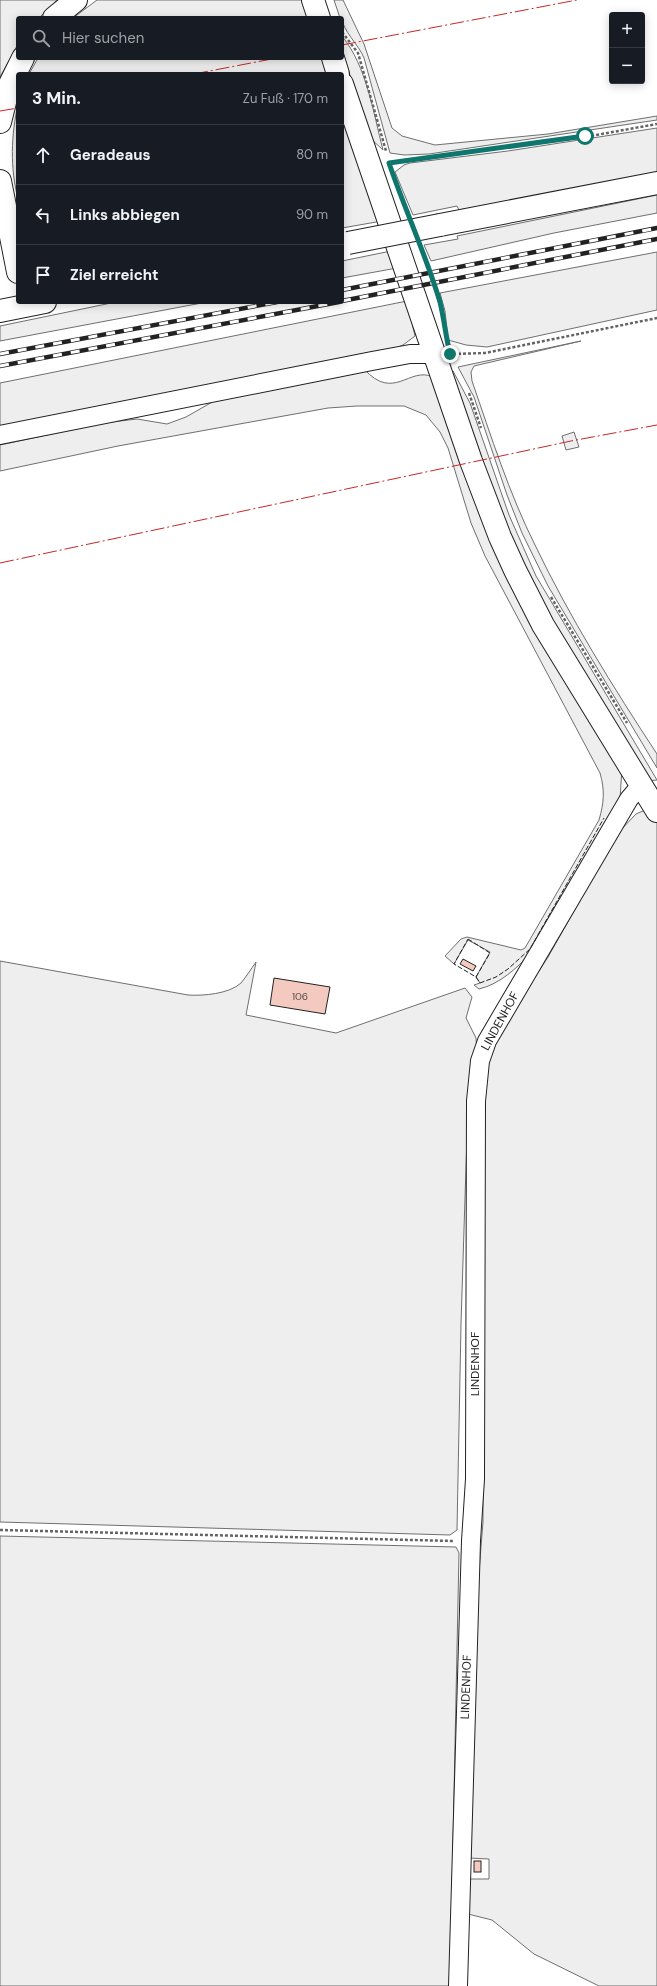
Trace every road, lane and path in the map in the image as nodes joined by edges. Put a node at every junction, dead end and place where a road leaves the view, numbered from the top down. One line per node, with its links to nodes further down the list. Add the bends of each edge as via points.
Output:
1 (76, 0): 3 (main road)
2 (313, 0): 4 (main road)
3 (56, 16)
4 (318, 16)
5 (344, 35): 14 (path, via 358,53)
6 (22, 60): 9 (main road)
7 (334, 60): 10 (main road)
8 (16, 72): 12 (main road, via 9,86)
9 (16, 72)
10 (337, 72)
11 (344, 88): 14 (main road)
12 (0, 122)
13 (657, 124): 14 (path)
14 (384, 167): 27 (main road)
15 (0, 181): 20 (main road)
16 (657, 183): 21 (main road, bridge)
17 (402, 198): 18 (path)
18 (411, 219)
19 (418, 240): 25 (path, via 440,303)
20 (15, 242): 22 (main road)
21 (345, 244)
22 (16, 252)
23 (27, 304): 24 (main road)
24 (0, 311)
25 (442, 318)
26 (657, 318): 27 (path, via 485,353)
27 (445, 356): 30 (street, via 410,354); 33 (main road, via 486,502 515,570 550,636)
28 (466, 387): 29 (path)
29 (483, 433)
30 (0, 435)
31 (550, 594): 32 (path)
32 (629, 727)
33 (642, 787): 34 (main road); 36 (street, LINDENHOF, via 629,799 487,1041 480,1061 476,1101 475,1479)
34 (657, 811)
35 (0, 1530): 36 (path)
36 (471, 1541): 37 (street, LINDENHOF)
37 (458, 1986)

